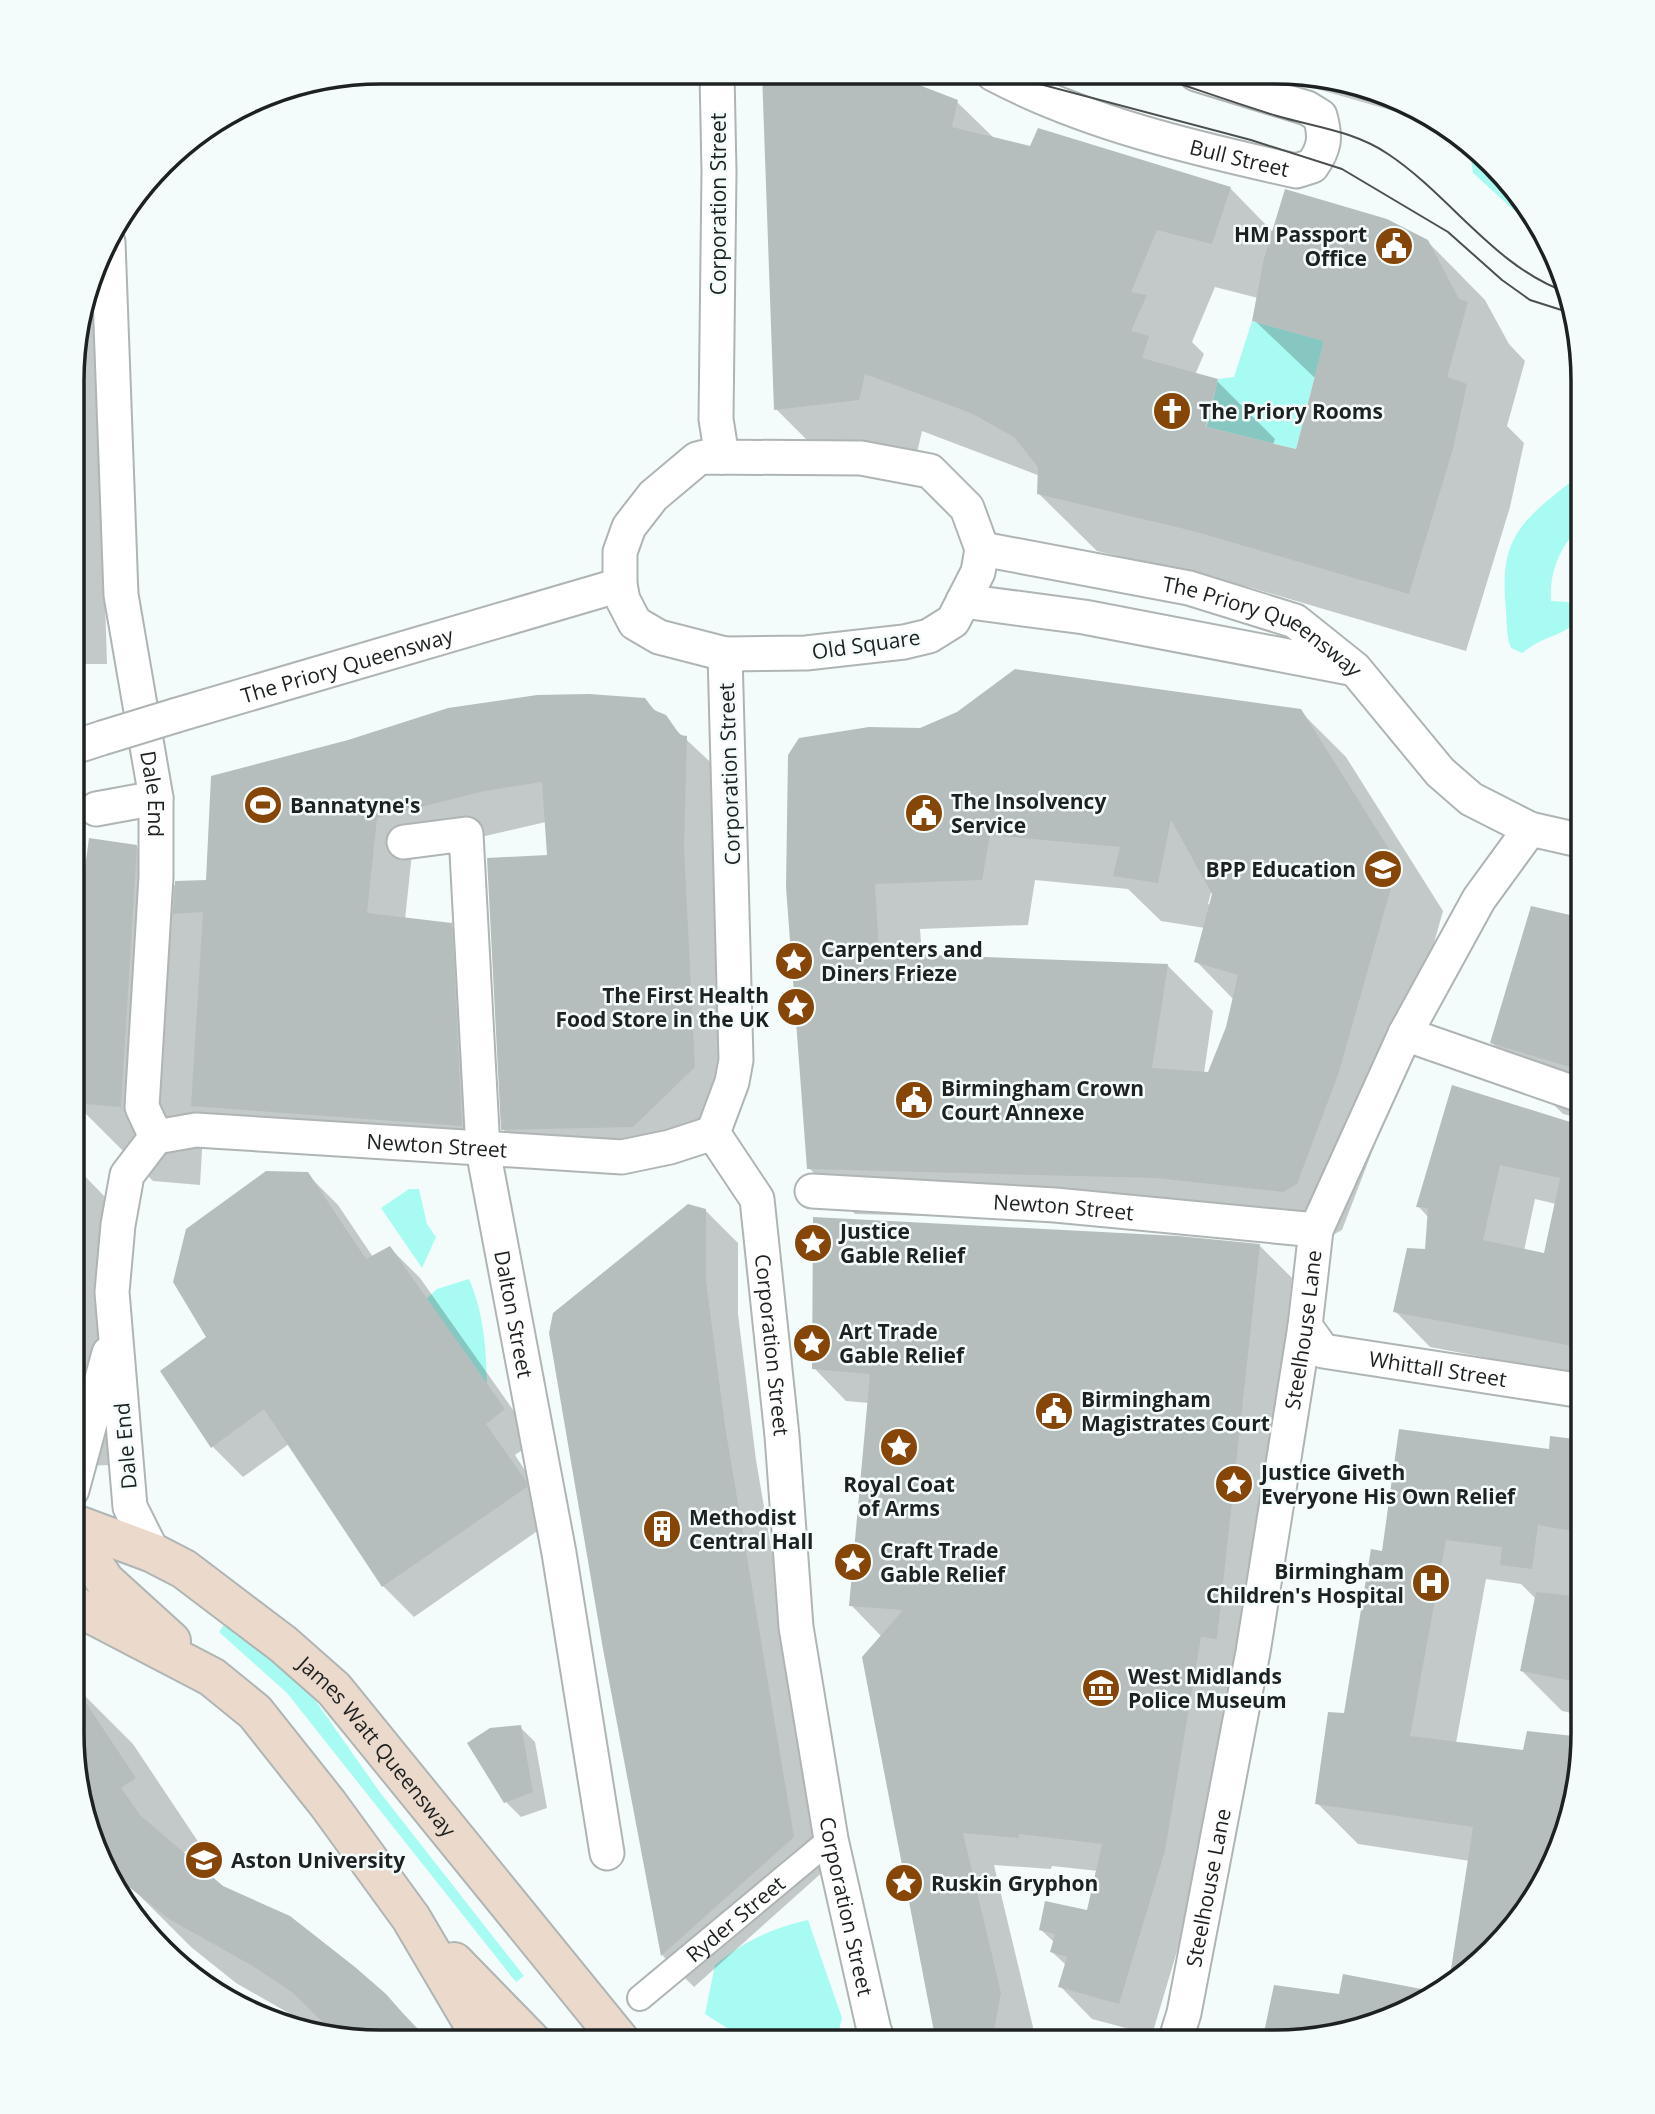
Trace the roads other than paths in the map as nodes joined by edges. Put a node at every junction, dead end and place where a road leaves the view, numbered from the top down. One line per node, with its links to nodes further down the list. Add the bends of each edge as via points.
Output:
1 (717, 84): 5 (street, Corporation Street)
2 (1012, 84): 3 (street, Bull Street, via 1041,99 1163,139 1296,171 1312,166 1323,150 1320,116)
3 (1229, 84)
4 (109, 264): 12 (street, Dale End, via 121,595)
5 (713, 457): 6 (street, via 861,458 930,471 967,508); 7 (street, Old Square, via 696,459 653,496 629,527 621,552)
6 (982, 549): 8 (street, Old Square, via 978,572); 10 (street, The Priory Queensway, via 1189,588 1295,621)
7 (620, 585): 9 (street, Old Square, via 635,623 659,637); 11 (street, The Priory Queensway, bridge)
8 (963, 601): 9 (street, Old Square, via 953,621 929,636 806,653); 10 (street, The Priory Queensway, via 1084,617)
9 (725, 654): 19 (street, Corporation Street, via 736,1060)
10 (1355, 669): 14 (street, via 1440,772 1471,799)
11 (88, 743)
12 (156, 798): 13 (street); 20 (street, Dale End, via 156,877 142,1107)
13 (96, 809)
14 (1530, 829): 15 (street); 17 (street, Steelhouse Lane, via 1479,899)
15 (1571, 838)
16 (404, 842): 21 (street, Dalton Street, via 466,834)
17 (1419, 1039): 18 (street); 23 (street, Steelhouse Lane, via 1384,1077)
18 (1571, 1092)
19 (713, 1133): 21 (street, Newton Street, via 622,1157); 33 (street, Corporation Street, via 757,1199 796,1627)
20 (156, 1137): 21 (street, Newton Street, via 196,1130); 25 (street, Dale End, via 127,1175 112,1292)
21 (483, 1150): 34 (street, Dalton Street, via 559,1553)
22 (812, 1191): 23 (street, Newton Street, via 1055,1205)
23 (1316, 1230): 24 (street, Steelhouse Lane)
24 (1304, 1326): 26 (street, Whittall Street, via 1323,1351); 41 (street, Steelhouse Lane, via 1253,1652)
25 (115, 1334): 27 (street, Dale End); 30 (street, Dale End, via 130,1507)
26 (1571, 1389)
27 (84, 1446)
28 (84, 1527): 30 (main road, James Watt Queensway)
29 (84, 1550): 32 (main road, via 105,1581)
30 (153, 1553): 39 (main road, James Watt Queensway, via 184,1569 296,1654 334,1689)
31 (84, 1610): 32 (main road)
32 (212, 1677): 35 (main road, via 255,1712)
33 (831, 1839): 36 (street, Ryder Street); 40 (street, Corporation Street)
34 (607, 1853)
35 (411, 1918): 37 (main road); 38 (main road)
36 (640, 1998)
37 (477, 2030)
38 (520, 2030)
39 (611, 2030)
40 (874, 2030)
41 (1179, 2030)

